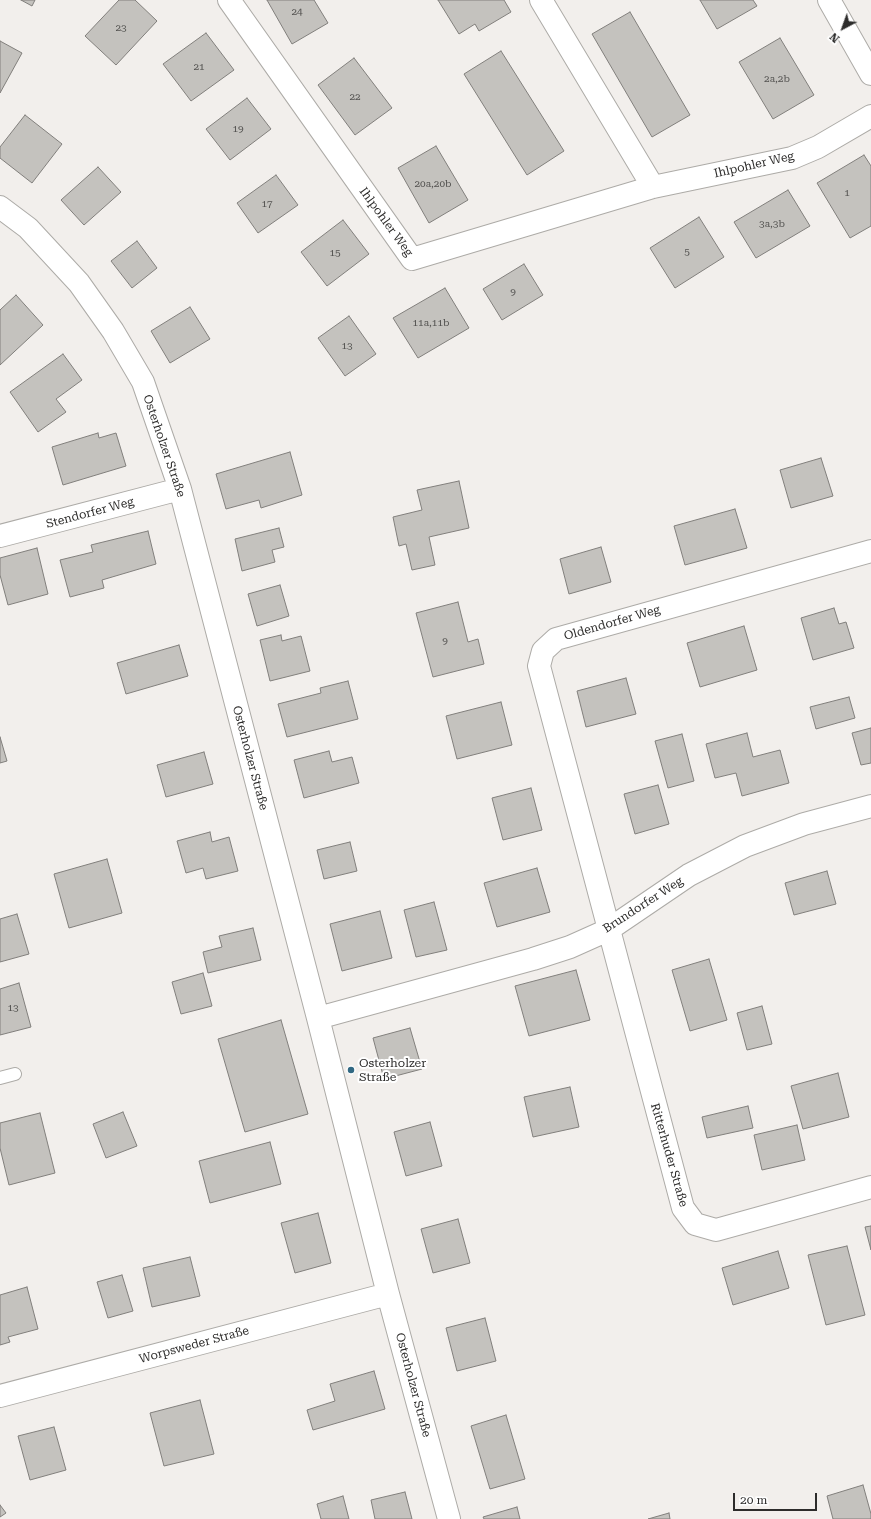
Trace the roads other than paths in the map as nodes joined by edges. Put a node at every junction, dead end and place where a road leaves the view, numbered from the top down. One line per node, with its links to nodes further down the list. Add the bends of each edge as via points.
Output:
1 (229, 0): 6 (street, Ihlpohler Weg, via 412,259)
2 (541, 0): 6 (street)
3 (828, 0): 4 (street)
4 (871, 74)
5 (871, 116): 6 (street, Ihlpohler Weg, via 818,147 792,158)
6 (653, 187)
7 (0, 207): 8 (street, Osterholzer Straße, via 28,228 79,283 112,331 143,382)
8 (180, 489): 9 (street, Stendorfer Weg); 13 (street, Osterholzer Straße)
9 (0, 536)
10 (871, 552): 12 (street, Oldendorfer Weg, via 556,639 543,650 538,666)
11 (871, 806): 12 (street, Brundorfer Weg, via 804,824 745,846 689,875)
12 (608, 930): 13 (street, Brundorfer Weg, via 570,947 533,959); 16 (street, Ritterhuder Straße, via 682,1208 694,1224 716,1230)
13 (318, 1018): 17 (street, Osterholzer Straße)
14 (15, 1074): 15 (lane)
15 (0, 1078)
16 (871, 1187)
17 (388, 1294): 18 (street, Worpsweder Straße); 19 (street, Osterholzer Straße)
18 (0, 1396)
19 (449, 1519)

